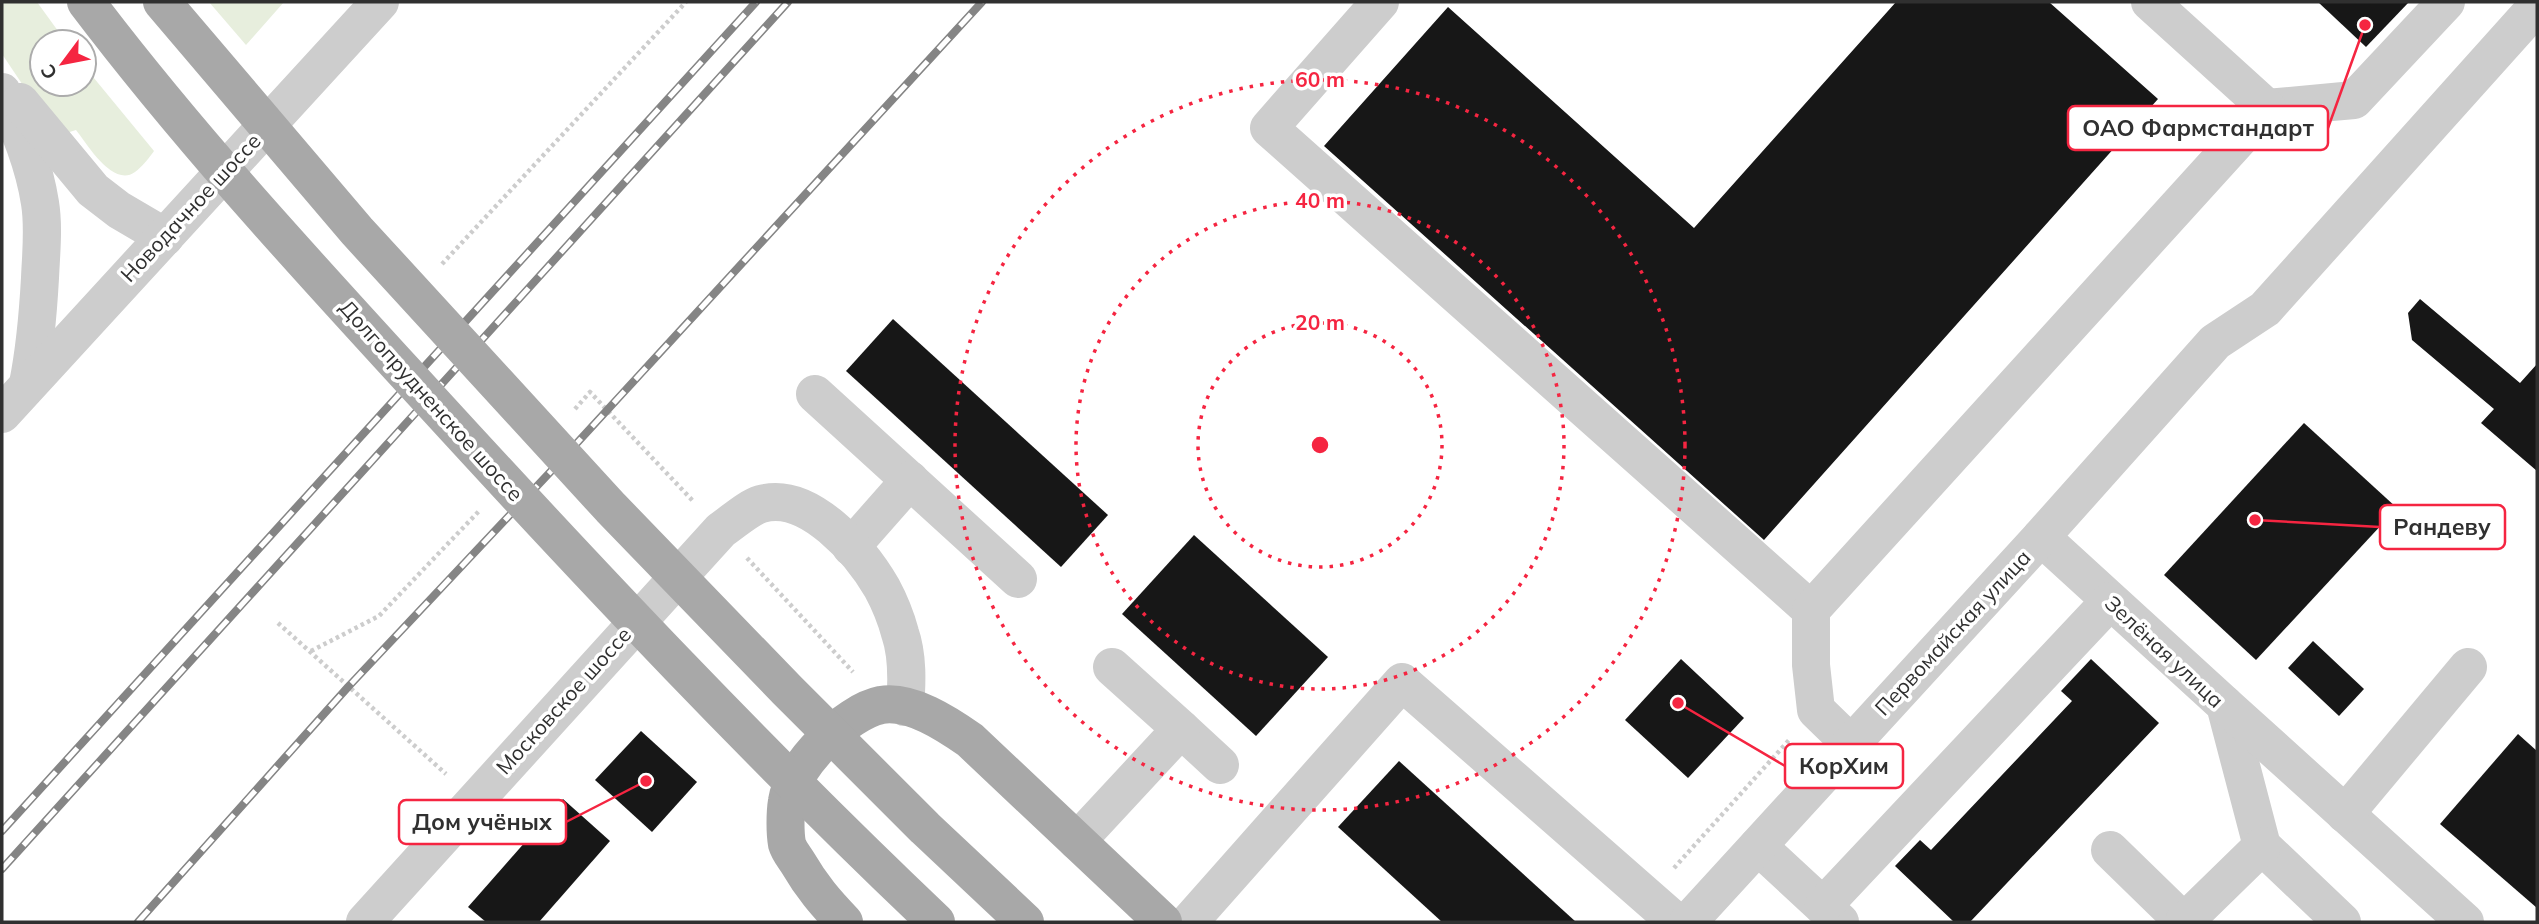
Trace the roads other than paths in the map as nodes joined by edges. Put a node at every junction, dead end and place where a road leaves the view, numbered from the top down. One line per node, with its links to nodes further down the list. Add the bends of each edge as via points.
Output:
1 (86, 2): 36 (main road, Долгопрудненское шоссе, bridge, via 312,272 567,550)
2 (162, 2): 37 (main road, bridge, via 357,231 611,508 925,828)
3 (380, 2): 11 (street, Новодачное шоссе)
4 (1380, 2): 20 (street, via 1269,128)
5 (2150, 2): 10 (street)
6 (2446, 2): 10 (street, via 2354,100)
7 (2537, 6): 16 (street, Первомайская улица, via 2265,310 2215,342)
8 (2, 79): 11 (street, via 93,190)
9 (2, 92): 12 (street, via 21,134 41,206 36,346)
10 (2267, 108): 20 (street)
11 (165, 237): 12 (street, Новодачное шоссе)
12 (28, 384): 14 (street, Новодачное шоссе)
13 (816, 394): 15 (street)
14 (2, 414)
15 (910, 480): 17 (street); 18 (street)
16 (2041, 537): 19 (street, Зелёная улица); 26 (street, Первомайская улица)
17 (851, 547): 24 (street, Московское шоссе, via 882,589 901,635 908,679); 34 (street, Московское шоссе, via 816,514 785,503 761,504 721,530)
18 (1018, 579)
19 (2110, 601): 23 (street, Зелёная улица); 33 (street)
20 (1811, 610): 26 (street, via 1816,710)
21 (1112, 667): 25 (street)
22 (2468, 667): 28 (street)
23 (2225, 705): 28 (street); 31 (street, Зелёная улица)
24 (905, 707): 29 (main road, via 937,718 970,740); 35 (main road, via 882,705 850,719 802,767 787,800 787,845 815,891)
25 (1181, 729): 27 (street); 29 (street)
26 (1851, 744): 30 (street, Первомайская улица)
27 (1220, 765)
28 (2345, 814): 44 (street)
29 (1077, 841): 38 (main road)
30 (1758, 845): 33 (street); 41 (street, Первомайская улица)
31 (2262, 846): 42 (street); 43 (street)
32 (2110, 850): 42 (street)
33 (1832, 914)
34 (365, 922)
35 (844, 922)
36 (936, 922)
37 (1025, 922)
38 (1163, 922)
39 (1189, 922): 40 (street, via 1402,682)
40 (1676, 922)
41 (1688, 922)
42 (2184, 922)
43 (2342, 922)
44 (2465, 922)

